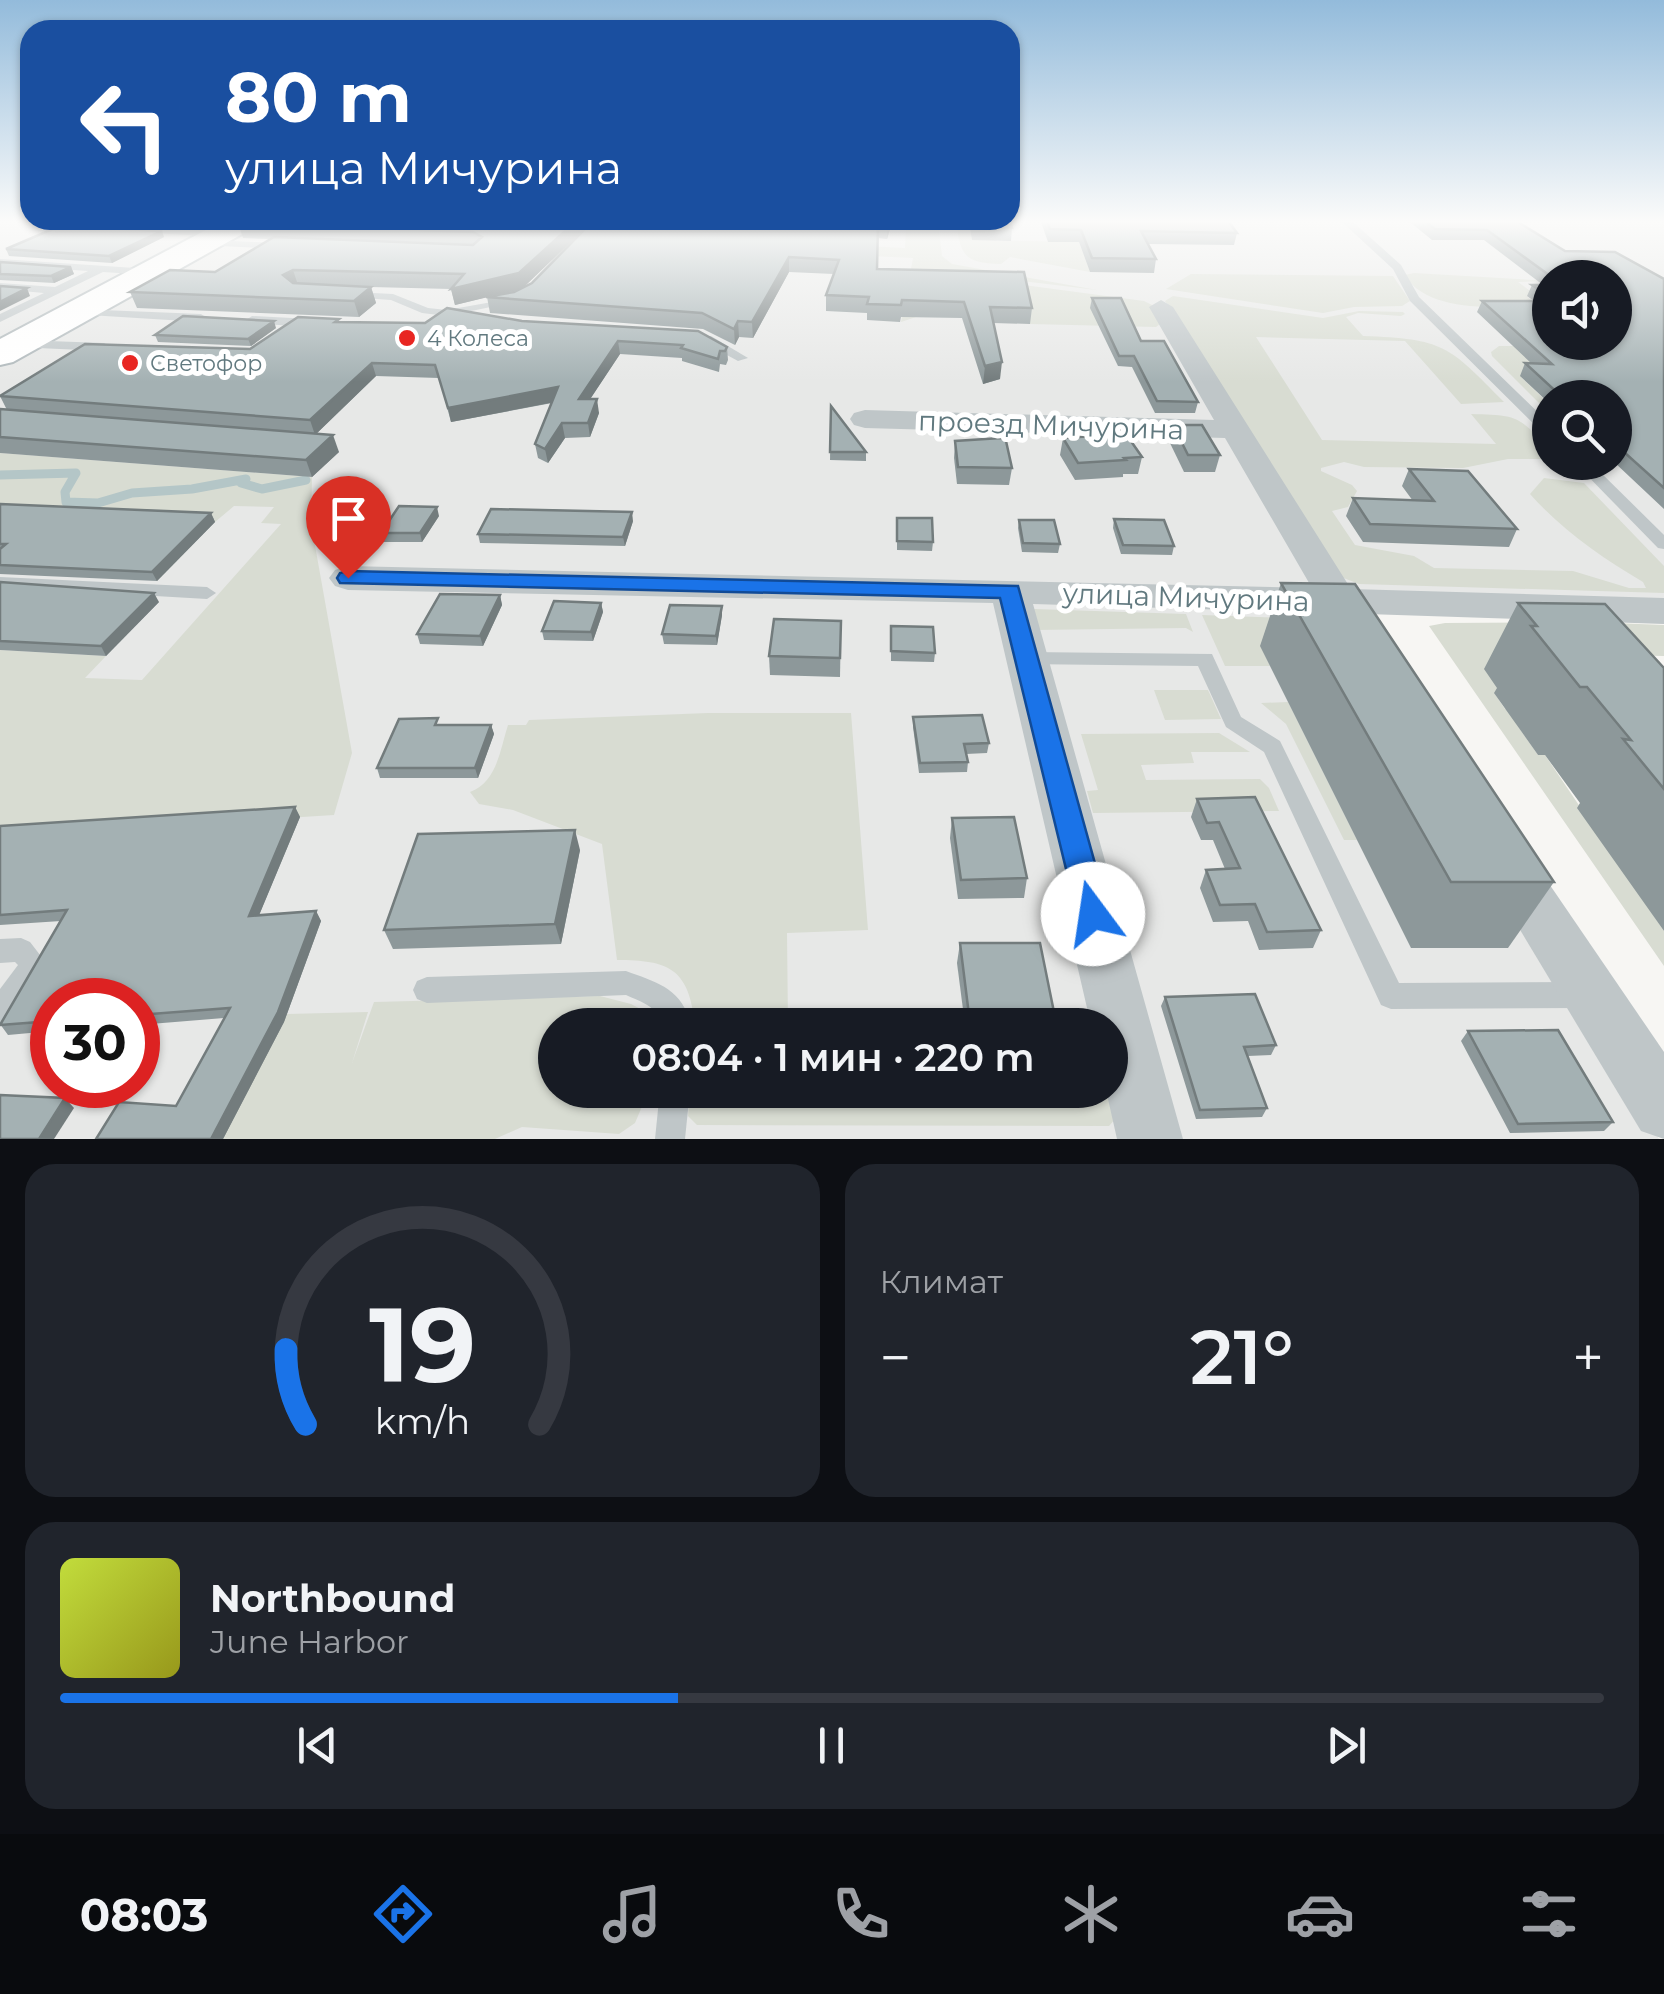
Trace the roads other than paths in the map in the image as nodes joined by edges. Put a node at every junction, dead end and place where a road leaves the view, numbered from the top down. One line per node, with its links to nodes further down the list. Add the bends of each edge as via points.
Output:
1 (95, 275): 7 (lane)
2 (141, 275): 7 (street)
3 (1401, 275): 21 (lane, via 1414,298)
4 (0, 286): 7 (lane)
5 (336, 294): 9 (lane, via 394,297)
6 (528, 294): 9 (lane)
7 (67, 302): 10 (lane); 16 (street)
8 (1161, 307): 23 (street)
9 (447, 313): 11 (lane); 15 (lane)
10 (223, 319)
11 (486, 319)
12 (242, 320): 13 (lane)
13 (296, 322): 14 (lane); 17 (lane)
14 (328, 324)
15 (420, 324)
16 (6, 329): 19 (lane)
17 (283, 333)
18 (683, 335): 20 (lane, via 703,336)
19 (118, 348)
20 (742, 358)
21 (1532, 414)
22 (866, 419): 23 (street, проезд Мичурина)
23 (1236, 430): 30 (street)
24 (1599, 480): 25 (lane)
25 (1664, 544)
26 (348, 578): 28 (street, улица Мичурина)
27 (0, 582): 29 (lane)
28 (1010, 591): 30 (street, улица Мичурина); 33 (street)
29 (207, 593)
30 (1340, 602): 31 (street, улица Мичурина); 32 (street)
31 (1664, 611)
32 (1371, 650)
33 (1027, 659): 37 (lane, via 1205,660 1233,722 1272,747 1392,996); 43 (street)
34 (1486, 831): 37 (street)
35 (0, 951): 39 (lane, via 21,950 34,964)
36 (427, 990): 38 (lane, via 626,984 659,996)
37 (1592, 995): 41 (street)
38 (670, 1008)
39 (0, 1012)
40 (673, 1108): 42 (lane)
41 (1664, 1108)
42 (670, 1139)
43 (1150, 1139)

